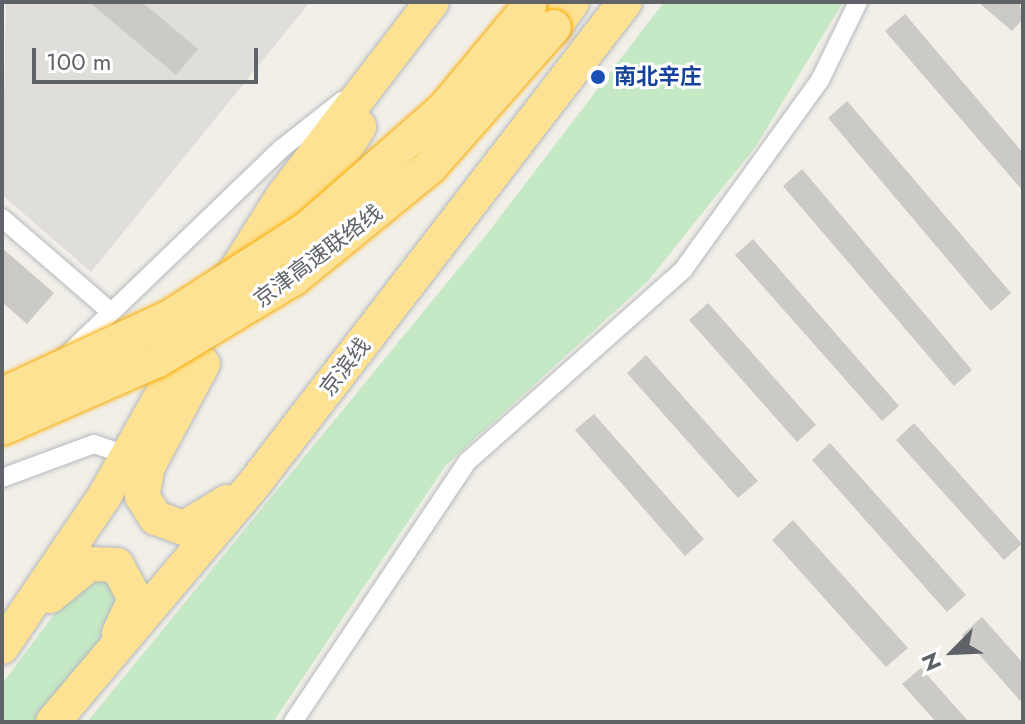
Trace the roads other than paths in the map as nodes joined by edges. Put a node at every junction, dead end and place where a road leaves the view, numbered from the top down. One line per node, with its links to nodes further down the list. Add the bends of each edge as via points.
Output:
1 (625, 2): 11 (highway, 京滨线)
2 (858, 2): 18 (street, via 820,80 683,270 468,461)
3 (425, 4): 5 (highway); 8 (highway, via 399,65)
4 (547, 9): 9 (highway, 京津高速联络线, bridge, via 444,109 308,228 170,317); 12 (highway, 京津高速联络线, bridge, via 430,167 294,278 158,360)
5 (369, 79): 7 (street, via 281,149); 13 (highway, via 283,196)
6 (2, 218): 7 (street)
7 (111, 312): 10 (street)
8 (203, 364): 11 (highway, via 142,481 156,518 184,528 209,518); 15 (highway)
9 (2, 395)
10 (2, 419)
11 (300, 426): 17 (highway, 京滨线)
12 (2, 428)
13 (123, 454): 14 (street, via 94,444); 15 (highway)
14 (2, 478)
15 (104, 497): 16 (highway)
16 (3, 646): 17 (highway, via 76,570 103,562 128,573 132,613)
17 (55, 720)
18 (293, 722)

